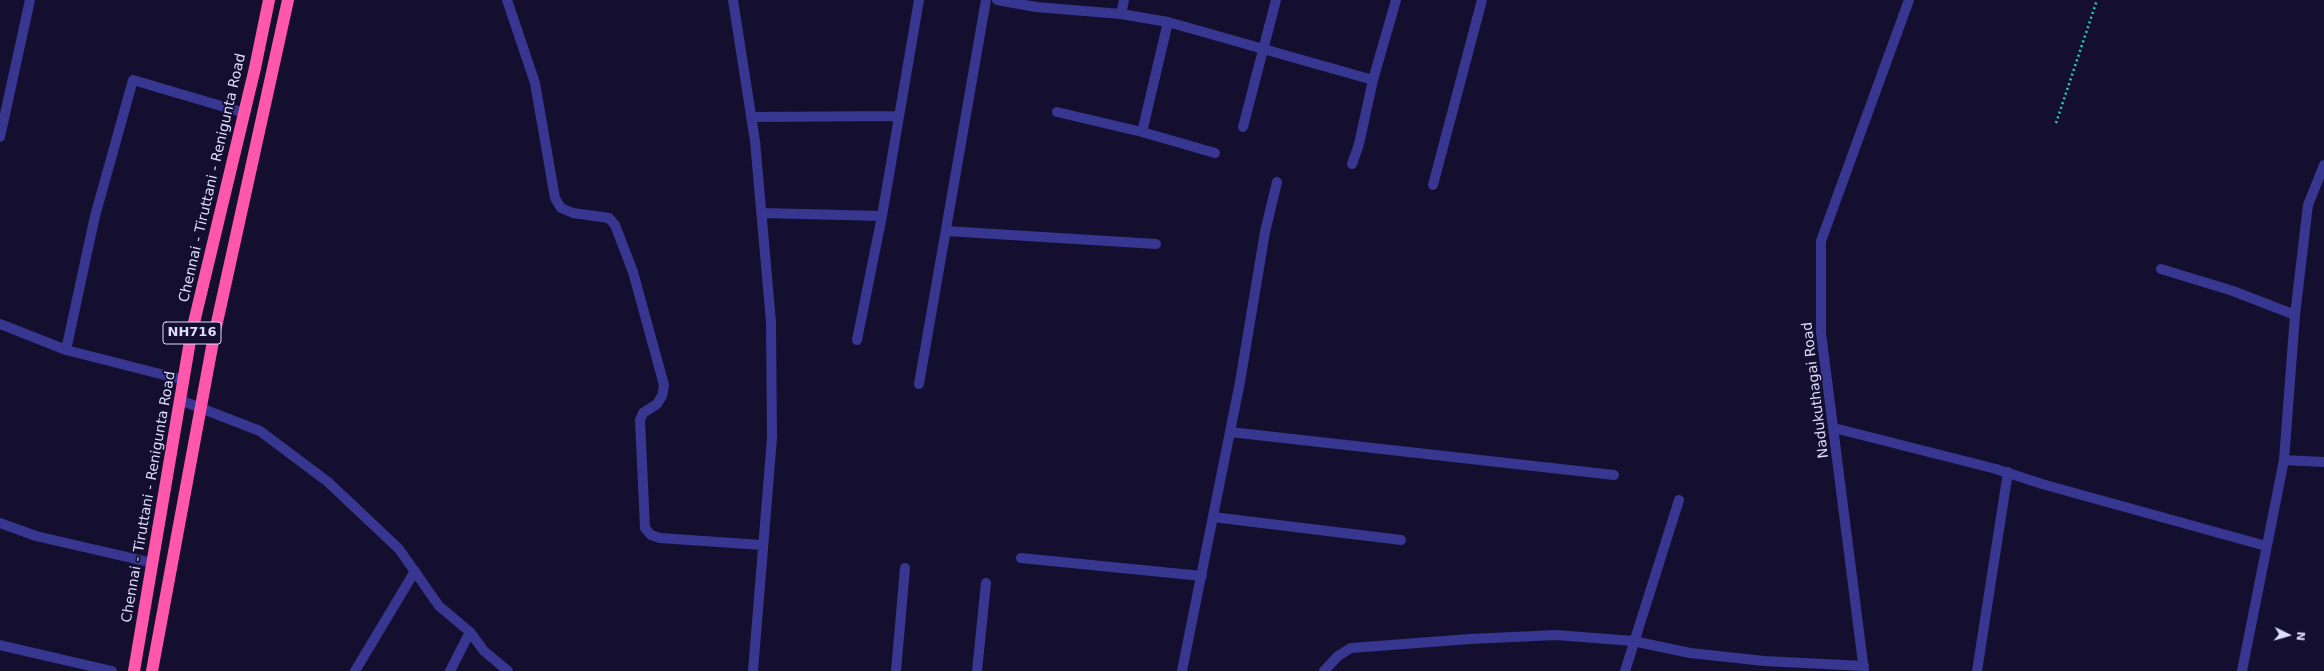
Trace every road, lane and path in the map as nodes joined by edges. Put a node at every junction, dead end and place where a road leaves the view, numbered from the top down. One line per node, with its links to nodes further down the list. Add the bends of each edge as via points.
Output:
1 (30, 0): 27 (street)
2 (269, 0): 21 (highway, Chennai - Tiruttani - Renigunta Road / NH716)
3 (288, 0): 45 (highway, NH716)
4 (507, 0): 56 (street, via 535,83 555,198 561,208 573,214 609,218 615,225 633,272 664,385 657,404 643,413 640,420 645,528 651,535 660,538)
5 (733, 0): 23 (street)
6 (919, 0): 22 (street)
7 (986, 0): 35 (street)
8 (997, 0): 15 (street)
9 (1124, 0): 16 (street)
10 (1276, 0): 18 (street)
11 (1396, 0): 19 (street)
12 (1482, 0): 32 (street)
13 (1909, 0): 46 (street, Nadukuthagai Road, via 1821,241 1822,334)
14 (2097, 0): 24 (path)
15 (1037, 4): 16 (street)
16 (1121, 14): 17 (street)
17 (1168, 22): 18 (street); 26 (street)
18 (1262, 48): 19 (street); 25 (street)
19 (1373, 80): 29 (street)
20 (1058, 112): 26 (street)
21 (245, 113): 41 (street, via 133,80 95,216); 42 (highway, Chennai - Tiruttani - Renigunta Road / NH716, via 191,335)
22 (899, 116): 23 (street); 34 (street)
23 (751, 117): 33 (street)
24 (2056, 123)
25 (1243, 127)
26 (1142, 132): 28 (street)
27 (0, 138)
28 (1214, 153)
29 (1352, 164)
30 (2324, 165): 38 (street, via 2308,204)
31 (1277, 182): 47 (street, via 1265,232)
32 (1433, 185)
33 (762, 213): 34 (street); 56 (street, via 771,322 772,438)
34 (882, 216): 40 (street)
35 (946, 231): 36 (street); 43 (street)
36 (1156, 244)
37 (2161, 269): 38 (street, via 2233,291)
38 (2295, 315): 48 (street)
39 (0, 324): 41 (street)
40 (857, 340)
41 (66, 350): 42 (street)
42 (184, 380): 44 (highway, Chennai - Tiruttani - Renigunta Road / NH716)
43 (919, 384)
44 (180, 400): 45 (street); 59 (highway, Chennai - Tiruttani - Renigunta Road / NH716)
45 (200, 408): 61 (street, via 260,431 328,482 399,549); 70 (highway, NH716)
46 (1834, 428): 50 (street); 67 (street, Nadukuthagai Road)
47 (1230, 432): 51 (street); 53 (street)
48 (2284, 460): 49 (street); 57 (street)
49 (2324, 462)
50 (2008, 472): 57 (street); 80 (street)
51 (1614, 475)
52 (1679, 500): 65 (street)
53 (1213, 517): 55 (street); 62 (street)
54 (0, 523): 59 (street, via 36,536)
55 (1401, 540)
56 (762, 545): 74 (street)
57 (2266, 546): 81 (street)
58 (1021, 558): 62 (street)
59 (152, 564): 69 (highway, Chennai - Tiruttani - Renigunta Road / NH716)
60 (905, 568): 75 (street)
61 (415, 571): 64 (street, via 439,606); 71 (street)
62 (1202, 576): 77 (street)
63 (986, 583): 76 (street)
64 (470, 632): 72 (street); 73 (street, via 484,651)
65 (1633, 641): 67 (street, via 1697,654); 78 (street, via 1556,635 1351,648 1338,656); 79 (street)
66 (0, 645): 68 (street)
67 (1864, 668)
68 (112, 671)
69 (134, 671)
70 (152, 671)
71 (355, 671)
72 (450, 671)
73 (508, 671)
74 (753, 671)
75 (896, 671)
76 (977, 671)
77 (1182, 671)
78 (1324, 671)
79 (1625, 671)
80 (1977, 671)
81 (2242, 671)

